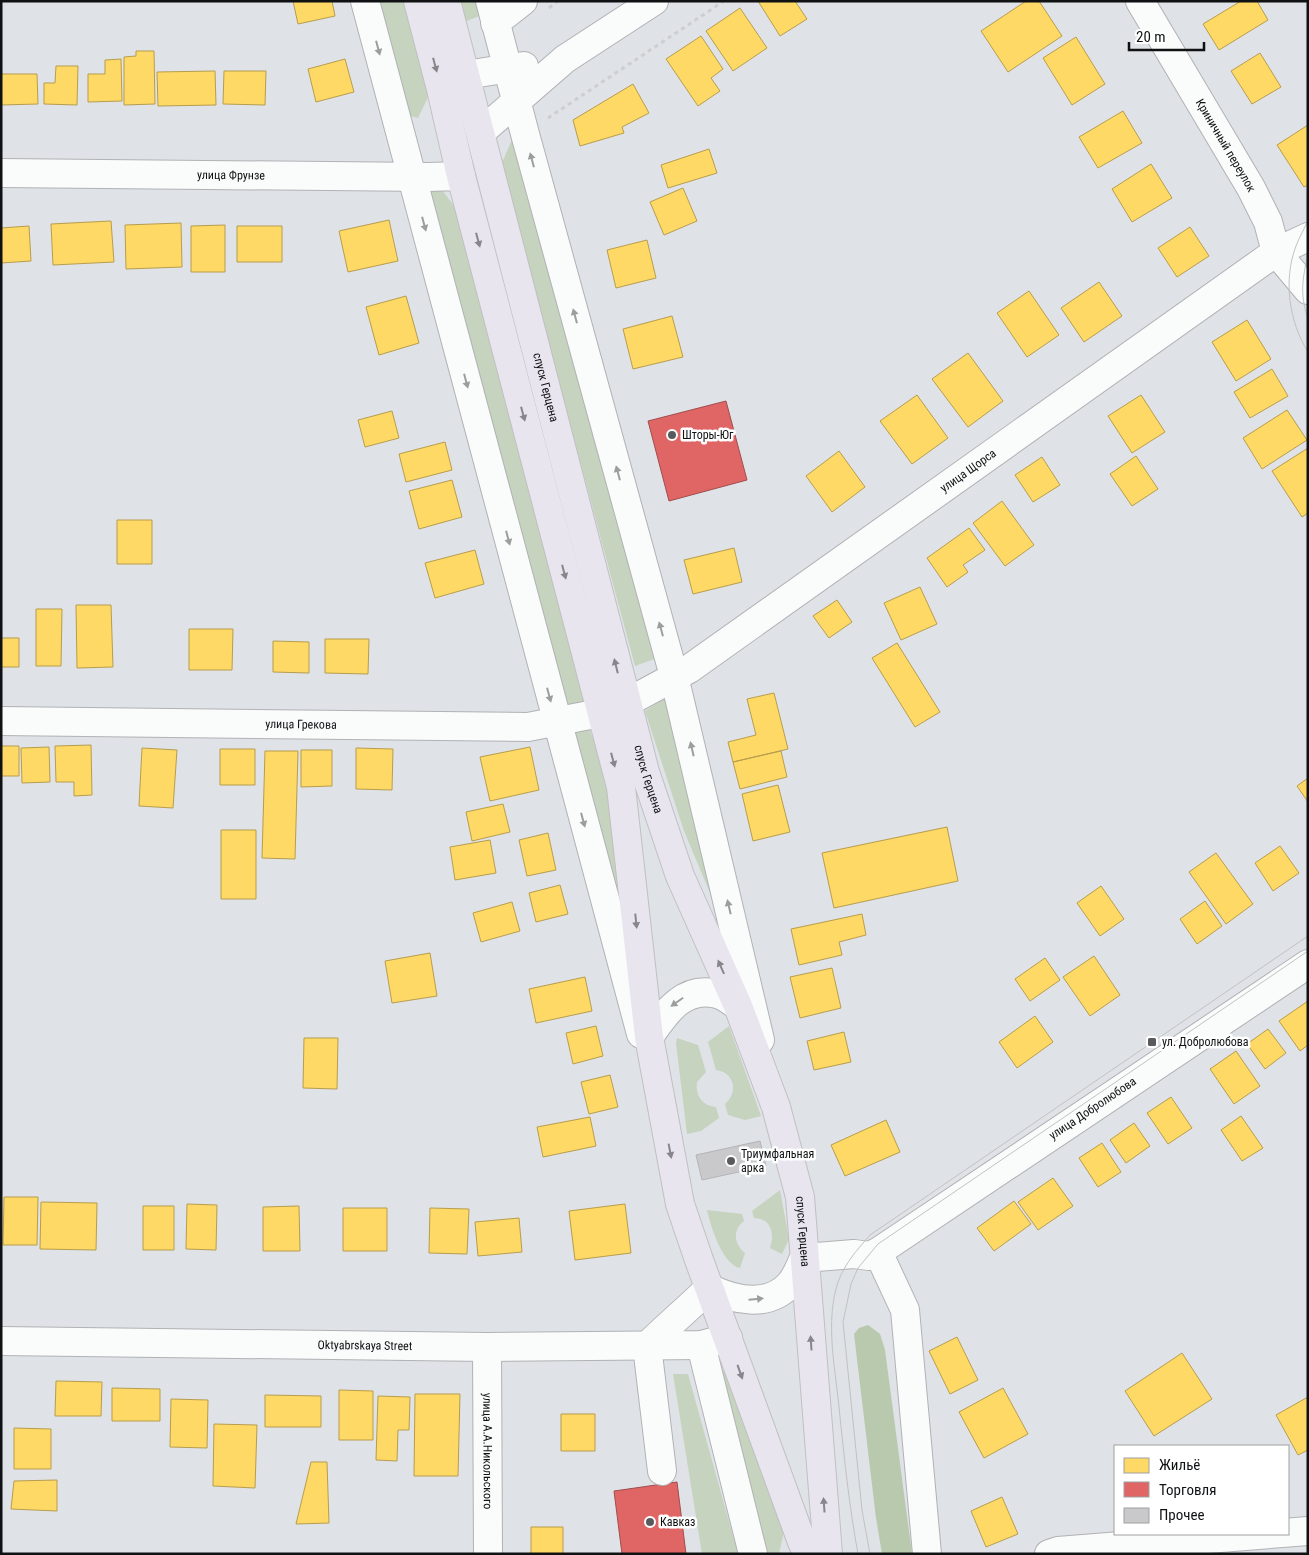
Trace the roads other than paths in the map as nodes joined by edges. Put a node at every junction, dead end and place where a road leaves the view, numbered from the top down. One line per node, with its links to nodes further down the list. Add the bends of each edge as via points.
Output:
1 (365, 1): 15 (street, one-way to 15)
2 (418, 1): 14 (main road, one-way to 14)
3 (446, 1): 10 (main road, спуск Герцена)
4 (523, 1): 7 (street)
5 (654, 1): 8 (street)
6 (1140, 1): 17 (street, Криничный переулок, via 1251,188 1268,222)
7 (493, 12): 9 (street)
8 (565, 59): 9 (street); 11 (street)
9 (507, 69): 10 (street); 11 (street)
10 (465, 75): 12 (main road, спуск Герцена)
11 (516, 102): 12 (street); 19 (street, one-way to 11)
12 (481, 132): 20 (main road, спуск Герцена, one-way to 12)
13 (1, 173): 15 (street, улица Фрунзе)
14 (461, 176): 15 (street, улица Фрунзе); 21 (main road, one-way to 21)
15 (412, 177): 23 (street, one-way to 23)
16 (1308, 237): 17 (street, улица Щорса)
17 (1276, 252): 18 (street, Криничный переулок); 19 (street, улица Щорса, via 689,669)
18 (1308, 290)
19 (674, 676): 20 (street, улица Щорса); 27 (street, one-way to 19)
20 (626, 703): 25 (main road, спуск Герцена, one-way to 20, via 680,876)
21 (600, 713): 23 (street, улица Грекова); 26 (main road, one-way to 26, via 621,787)
22 (1, 721): 23 (street, улица Грекова, via 518,727)
23 (556, 722): 28 (street, one-way to 28)
24 (1308, 964): 29 (street, улица Добролюбова)
25 (738, 1006): 26 (street, one-way to 26, via 717,994 690,995 670,1007); 27 (main road, спуск Герцена)
26 (649, 1037): 28 (main road)
27 (776, 1107): 30 (main road, спуск Герцена, via 800,1197)
28 (665, 1123): 31 (main road, one-way to 31, via 680,1204)
29 (878, 1252): 30 (street, via 869,1256); 45 (street, via 906,1310)
30 (804, 1258): 31 (street, one-way to 30, via 728,1297 761,1300 790,1285); 44 (main road, спуск Герцена, one-way to 30)
31 (709, 1288): 32 (main road); 35 (street)
32 (728, 1338): 34 (street, Oktyabrskaya Street); 43 (main road, one-way to 43)
33 (1, 1341): 36 (street, Oktyabrskaya Street)
34 (701, 1345): 35 (street, Oktyabrskaya Street); 42 (street)
35 (647, 1346): 36 (street, Oktyabrskaya Street); 37 (street)
36 (487, 1347): 41 (street, улица А.А.Никольского)
37 (662, 1471)
38 (1308, 1532): 39 (street)
39 (1289, 1533)
40 (1269, 1535): 46 (street)
41 (488, 1554)
42 (753, 1554)
43 (808, 1554)
44 (828, 1554)
45 (927, 1554)
46 (1049, 1554)

